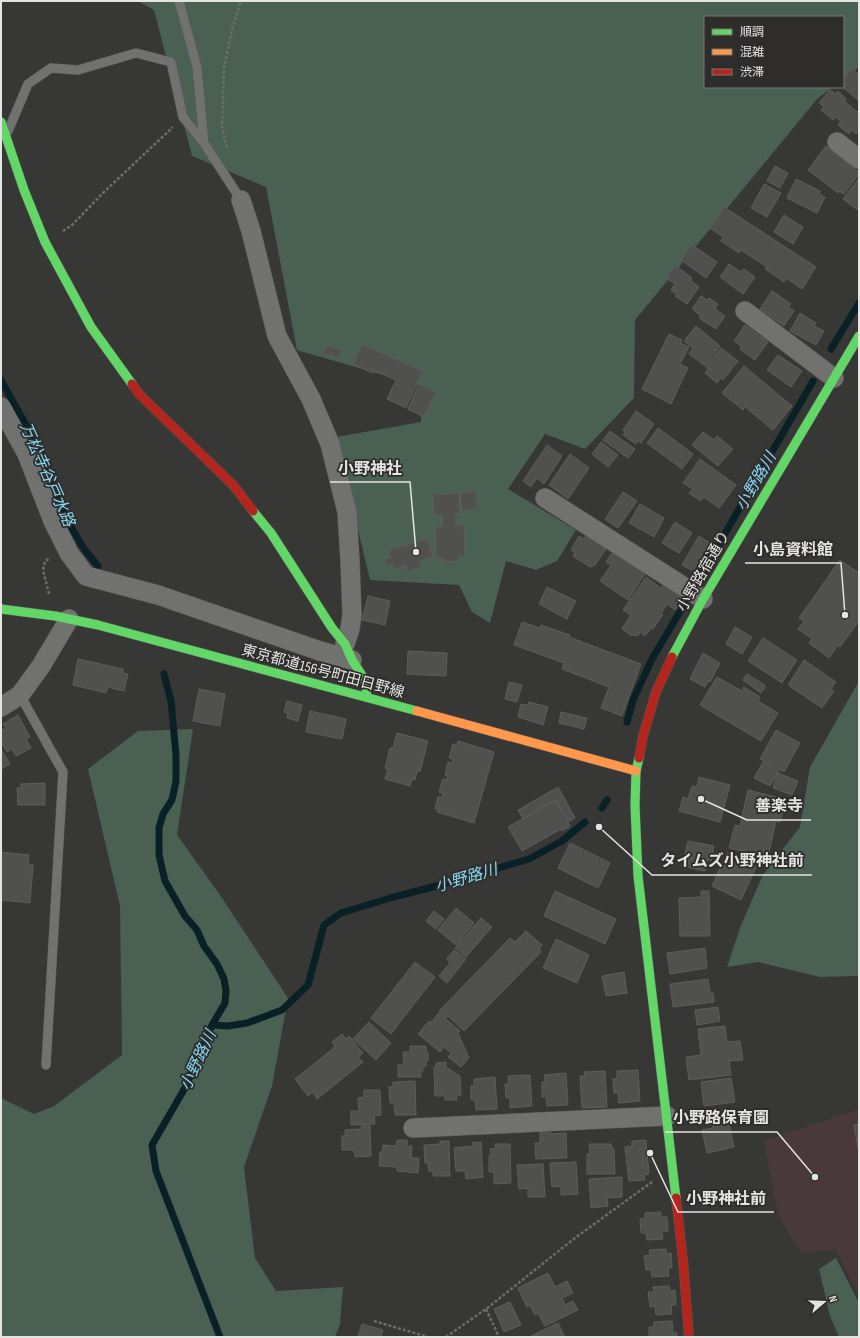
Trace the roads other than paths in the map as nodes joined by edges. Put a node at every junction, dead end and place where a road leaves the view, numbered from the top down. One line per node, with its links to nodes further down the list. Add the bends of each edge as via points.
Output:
1 (179, 1): 5 (lane, via 197,67)
2 (1, 122): 3 (street)
3 (6, 136): 5 (lane, via 28,84 51,68 78,70 136,53 171,62 183,117); 16 (street, via 45,242 91,327 139,394 233,485 271,533)
4 (837, 142): 6 (street)
5 (204, 143): 7 (lane)
6 (859, 159)
7 (240, 200): 16 (street, via 251,231 277,336 311,399 330,444 347,512 352,615)
8 (745, 312): 10 (street)
9 (859, 336): 10 (street, 小野路宿通り)
10 (834, 378): 13 (street, 小野路宿通り)
11 (1, 406): 16 (street, via 28,454 53,521 69,553 86,576 158,595 320,651)
12 (545, 498): 13 (street)
13 (703, 600): 20 (street, 小野路宿通り, via 656,692)
14 (1, 609): 15 (street, 東京都道156号町田日野線)
15 (69, 619): 17 (street); 18 (street, 東京都道156号町田日野線)
16 (349, 652): 18 (street, via 365,680)
17 (20, 695): 19 (street); 21 (lane, via 63,772)
18 (367, 697): 20 (street, 東京都道156号町田日野線)
19 (1, 707)
20 (636, 771): 22 (street, 小野路宿通り, via 638,876)
21 (46, 1065)
22 (667, 1116): 23 (street); 24 (street, 小野路宿通り)
23 (412, 1128)
24 (689, 1337)

